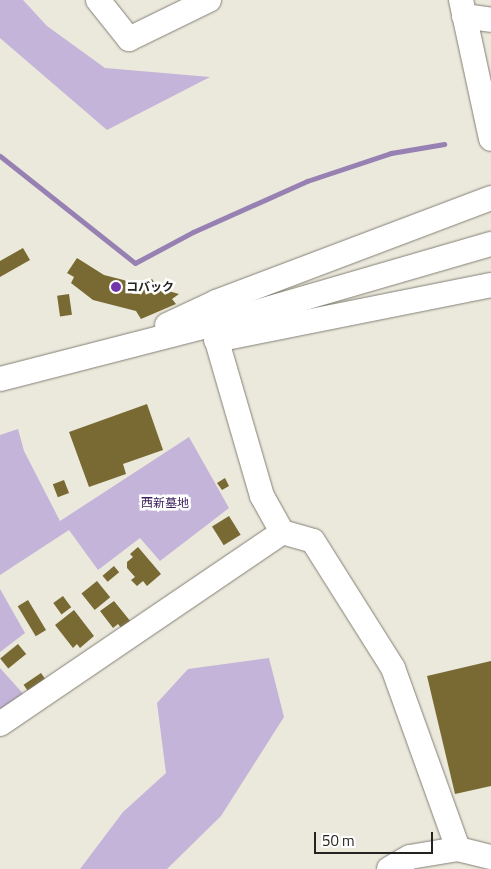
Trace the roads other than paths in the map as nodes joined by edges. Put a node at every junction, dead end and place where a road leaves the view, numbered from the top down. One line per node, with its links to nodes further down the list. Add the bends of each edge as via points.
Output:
1 (98, 0): 2 (street, via 129,39)
2 (209, 0)
3 (462, 8): 4 (street); 5 (street)
4 (491, 20)
5 (491, 139)
6 (491, 198): 10 (street, via 216,302)
7 (489, 245): 9 (street)
8 (491, 285): 9 (street)
9 (214, 332): 10 (street); 12 (street, via 262,496)
10 (118, 349): 11 (street)
11 (0, 379)
12 (282, 532): 13 (street); 14 (street, via 313,541 393,668)
13 (0, 724)
14 (458, 849): 15 (street); 16 (street, via 410,856)
15 (491, 857)
16 (389, 869)

